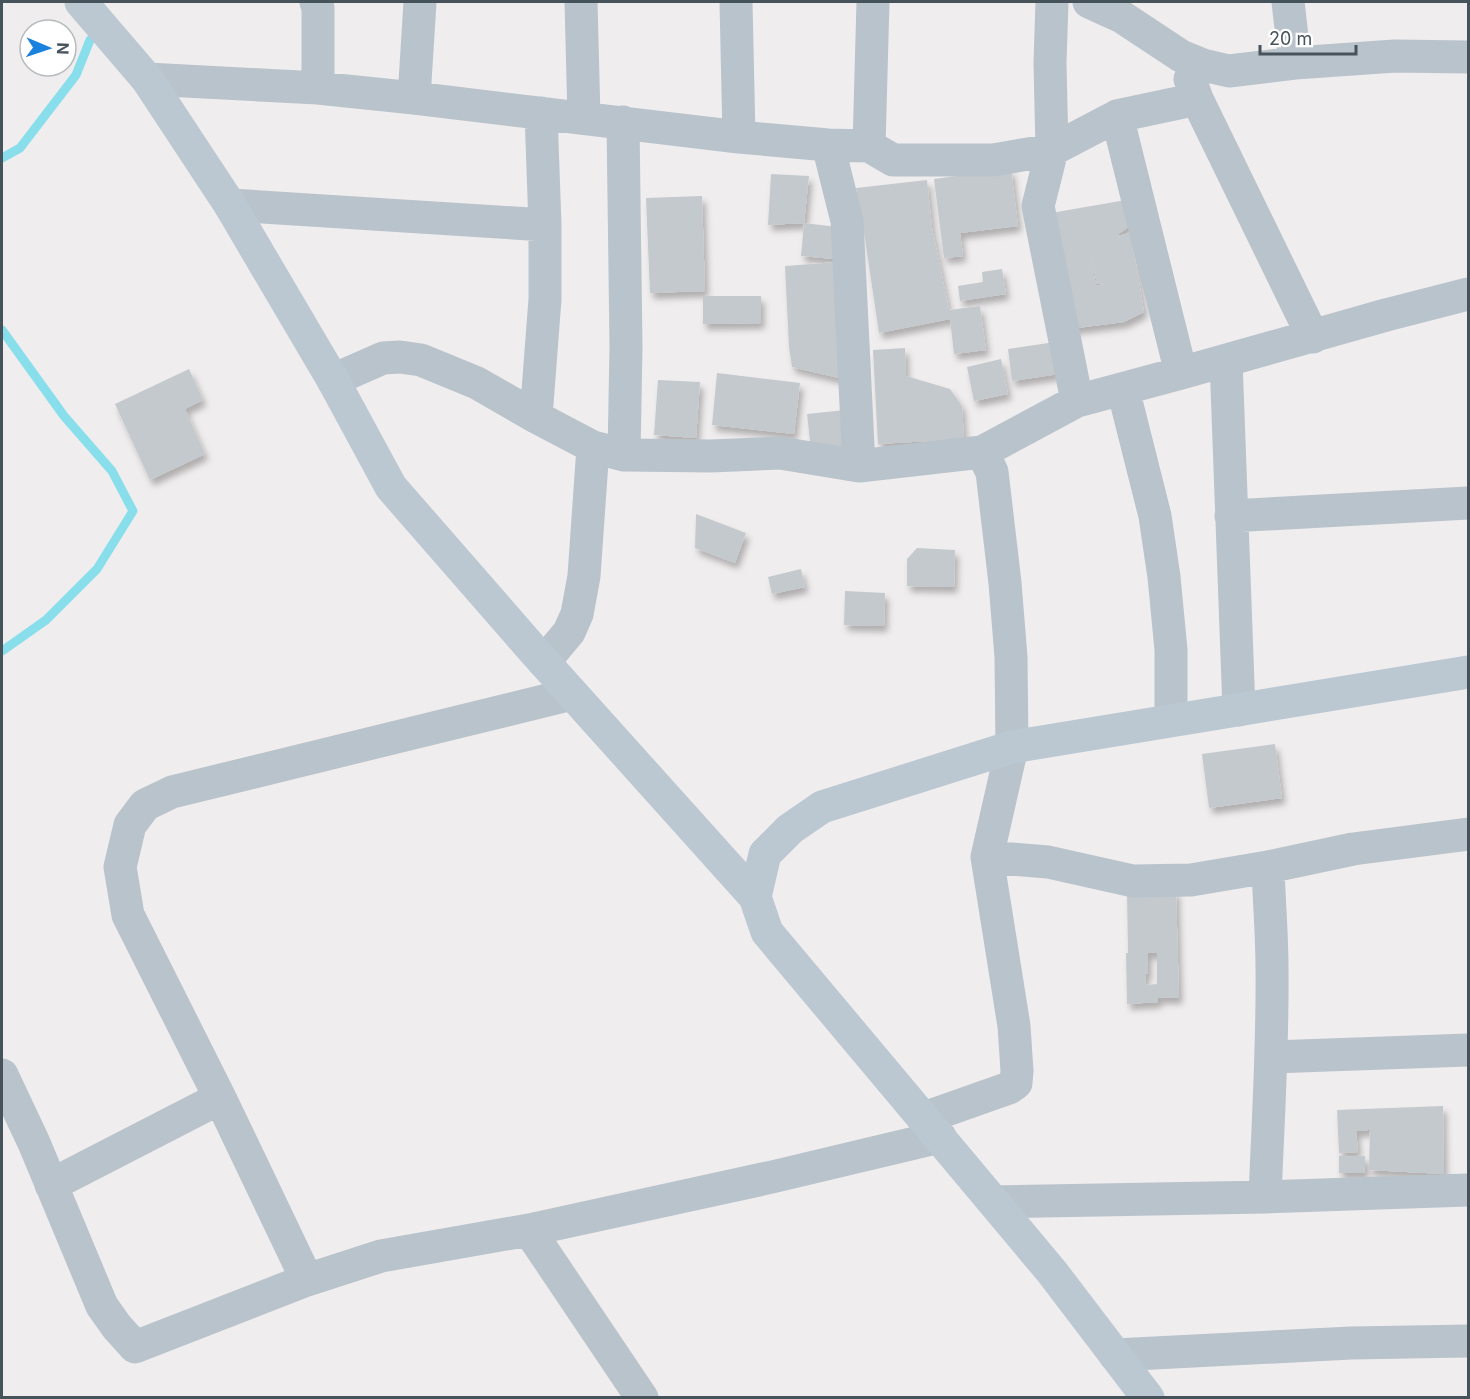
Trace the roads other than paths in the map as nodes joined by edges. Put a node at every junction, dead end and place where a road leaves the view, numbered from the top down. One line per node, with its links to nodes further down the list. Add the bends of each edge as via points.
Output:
1 (81, 2): 14 (main road)
2 (316, 2): 15 (street)
3 (420, 2): 16 (street)
4 (581, 2): 20 (street)
5 (736, 2): 22 (street)
6 (873, 2): 24 (street)
7 (1052, 2): 25 (street)
8 (1089, 2): 10 (street)
9 (1288, 2): 13 (street)
10 (1126, 10): 11 (street)
11 (1181, 56): 13 (street, via 1228,71); 17 (street)
12 (1468, 57): 13 (street, via 1395,56)
13 (1295, 63)
14 (147, 79): 15 (street); 26 (main road)
15 (318, 88): 16 (street)
16 (414, 98): 18 (street)
17 (1197, 99): 19 (street); 29 (street)
18 (541, 113): 20 (street); 27 (street)
19 (1117, 116): 25 (street); 31 (street)
20 (584, 118): 21 (street)
21 (622, 122): 22 (street); 38 (street)
22 (739, 137): 23 (street)
23 (828, 145): 24 (street); 39 (street, via 847,221)
24 (869, 146): 25 (street, via 893,160 993,160)
25 (1052, 150): 34 (street, via 1038,206)
26 (230, 205): 27 (street); 32 (main road)
27 (545, 225): 35 (street, via 545,299)
28 (1468, 294): 29 (street)
29 (1313, 337): 30 (street)
30 (1226, 360): 31 (street); 41 (street)
31 (1181, 374): 33 (street)
32 (333, 380): 35 (street, via 383,358 421,360 477,383); 42 (main road, via 391,486)
33 (1123, 389): 34 (street); 46 (street, via 1155,516 1164,577 1171,650)
34 (1077, 401): 37 (street)
35 (536, 417): 36 (street)
36 (593, 447): 38 (street); 42 (street, via 584,576 577,614 569,632)
37 (982, 452): 39 (street); 47 (street, via 992,472 1005,583)
38 (624, 455): 39 (street, via 780,453)
39 (859, 466)
40 (1468, 503): 41 (street)
41 (1231, 516): 45 (street)
42 (544, 662): 44 (main road)
43 (1468, 672): 45 (main road)
44 (572, 694): 51 (main road); 55 (street, via 172,792 145,805 130,825 120,867 128,915)
45 (1239, 710): 46 (main road)
46 (1171, 720): 47 (main road)
47 (1012, 747): 49 (street); 51 (main road, via 822,807 790,829 765,854)
48 (1468, 834): 50 (street, via 1353,849)
49 (987, 857): 50 (street, via 1047,862 1133,881 1191,880); 56 (street, via 1014,1026 1016,1083)
50 (1268, 867): 53 (street)
51 (755, 897): 56 (main road, via 767,932)
52 (1468, 1050): 53 (street)
53 (1272, 1057): 59 (street)
54 (2, 1075): 57 (street)
55 (220, 1098): 57 (street); 62 (street)
56 (932, 1128): 60 (main road); 61 (street, via 772,1177)
57 (51, 1185): 62 (street, via 102,1306 135,1347)
58 (1468, 1190): 59 (street)
59 (1265, 1197): 60 (street)
60 (994, 1202): 64 (main road)
61 (529, 1230): 62 (street, via 381,1256); 65 (street)
62 (307, 1280)
63 (1468, 1341): 64 (street)
64 (1115, 1354): 66 (main road)
65 (642, 1398)
66 (1148, 1398)

